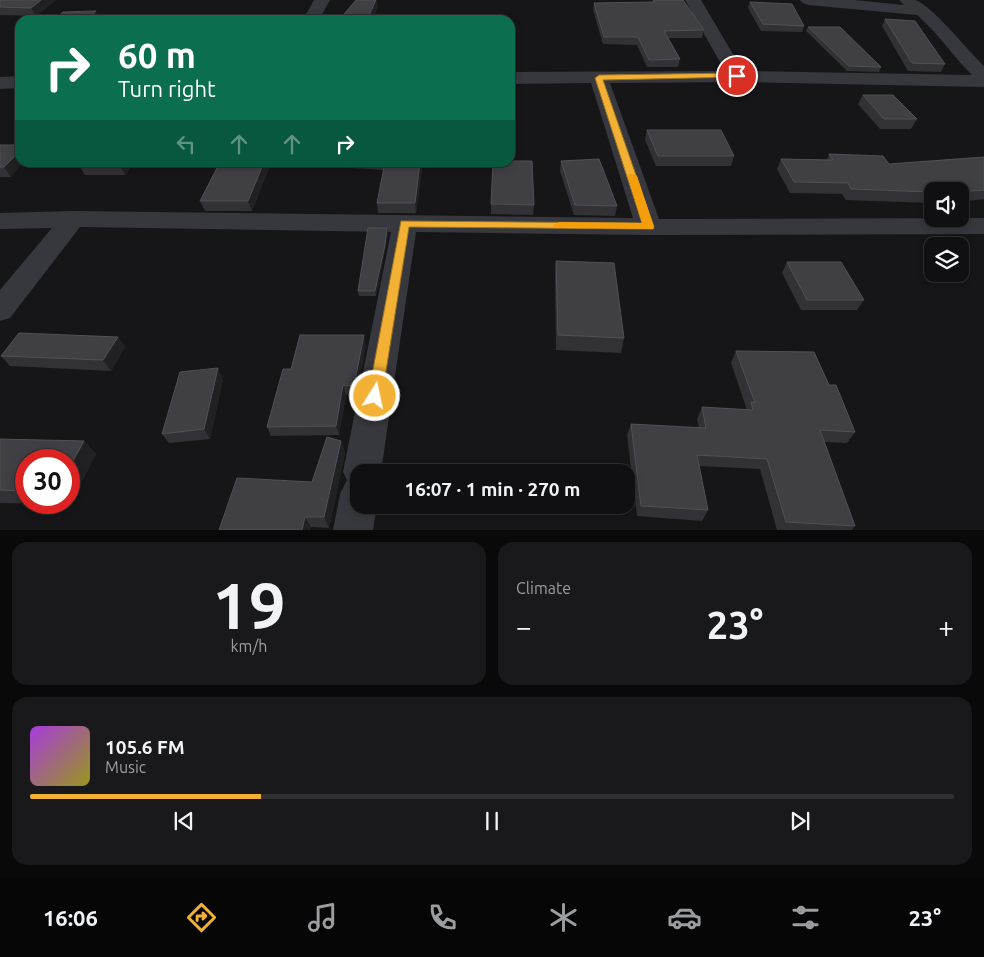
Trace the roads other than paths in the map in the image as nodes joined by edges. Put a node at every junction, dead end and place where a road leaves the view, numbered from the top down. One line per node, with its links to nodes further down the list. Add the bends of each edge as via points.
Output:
1 (322, 0): 5 (street)
2 (693, 0): 6 (street)
3 (808, 0): 4 (street)
4 (913, 5): 7 (street, via 936,23)
5 (314, 15)
6 (737, 76): 9 (street); 10 (street)
7 (984, 76)
8 (515, 78): 9 (street)
9 (599, 78): 17 (street)
10 (984, 81)
11 (15, 82): 12 (street)
12 (0, 83)
13 (73, 219): 14 (street); 15 (street); 18 (street)
14 (0, 220)
15 (405, 223): 17 (street); 19 (street)
16 (984, 226): 17 (street)
17 (649, 227)
18 (0, 310)
19 (363, 464)
20 (356, 514): 21 (street)
21 (353, 530)

